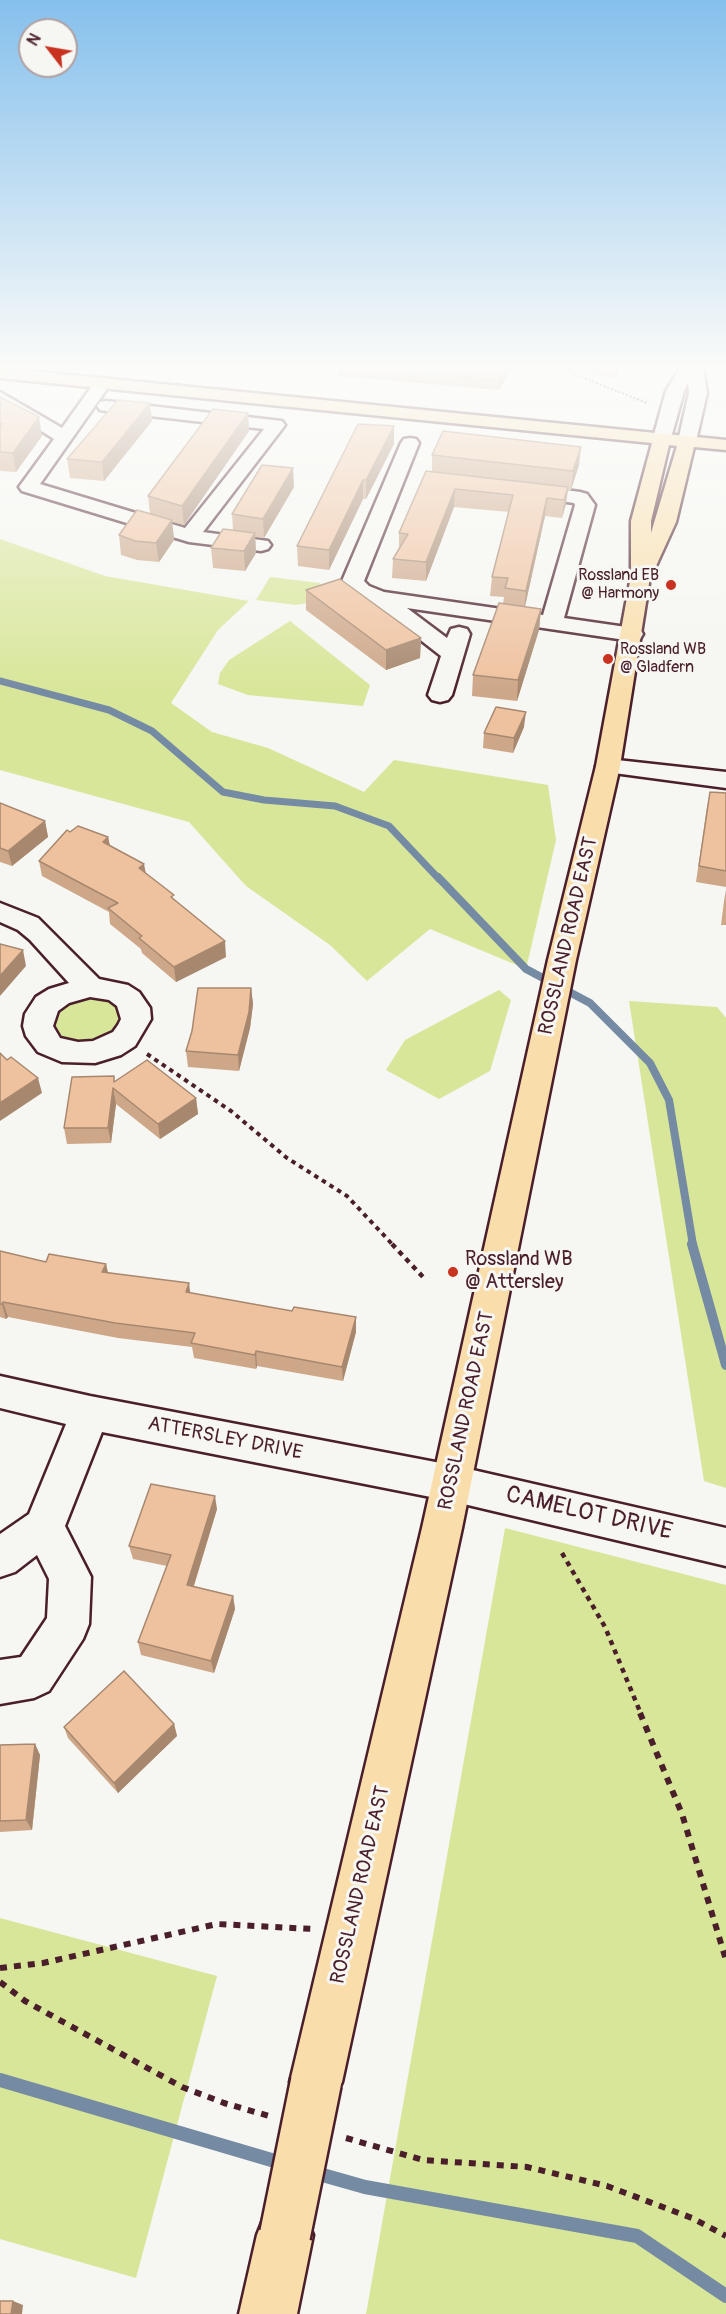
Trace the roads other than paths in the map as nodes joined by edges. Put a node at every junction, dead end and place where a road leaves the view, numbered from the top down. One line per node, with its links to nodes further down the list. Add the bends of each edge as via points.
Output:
1 (36, 476): 8 (street, via 29,487)
2 (236, 476): 8 (street)
3 (652, 476): 10 (main road, ROSSLAND ROAD EAST, via 641,521)
4 (678, 476): 10 (main road, via 666,522)
5 (395, 477): 6 (street); 11 (street, via 353,581 362,591)
6 (419, 480)
7 (502, 488): 13 (street, via 580,498 585,505)
8 (189, 536): 9 (street)
9 (261, 545)
10 (641, 576): 14 (main road, ROSSLAND ROAD EAST)
11 (380, 598): 12 (street); 15 (street)
12 (467, 610): 13 (street); 15 (street)
13 (552, 621): 14 (street)
14 (632, 634): 17 (main road, ROSSLAND ROAD EAST)
15 (453, 654): 16 (street)
16 (440, 695)
17 (608, 766): 18 (street); 23 (main road, ROSSLAND ROAD EAST, via 562,960)
18 (726, 780)
19 (0, 912): 20 (street, via 40,934)
20 (90, 987): 20 (street, via 118,992 128,999 135,1008 132,1029 124,1039 95,1052 62,1051 49,1045 38,1026 47,1004)
21 (0, 1392): 22 (street, ATTERSLEY DRIVE)
22 (90, 1413): 23 (street, ATTERSLEY DRIVE); 24 (street)
23 (451, 1483): 25 (street, CAMELOT DRIVE); 28 (main road, ROSSLAND ROAD EAST, bridge, via 316,2082)
24 (44, 1527): 26 (street); 27 (street, via 70,1577 68,1623 34,1676)
25 (726, 1547)
26 (0, 1558)
27 (0, 1682)
28 (268, 2314)

